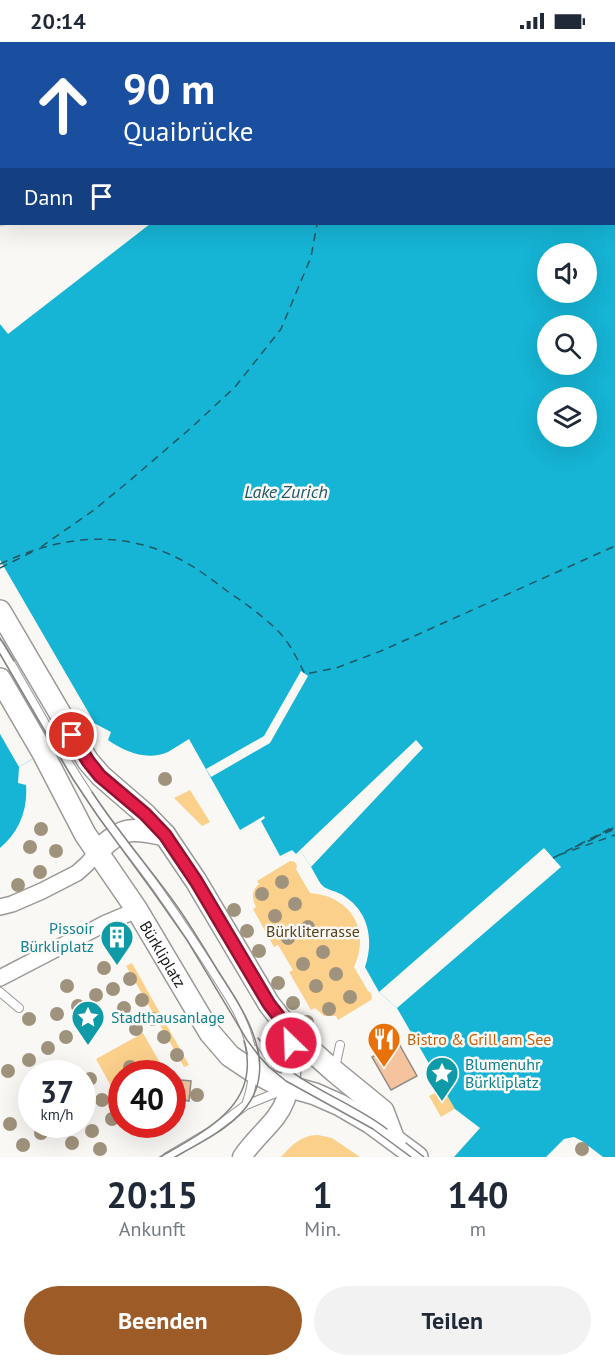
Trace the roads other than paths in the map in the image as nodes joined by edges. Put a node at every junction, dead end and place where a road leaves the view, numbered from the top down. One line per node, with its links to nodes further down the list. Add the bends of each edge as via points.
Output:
1 (0, 611): 4 (main road)
2 (0, 645): 4 (lane)
3 (0, 679): 4 (main road)
4 (58, 744): 5 (lane); 6 (main road, via 88,761); 7 (main road, Bürkliplatz, via 78,820)
5 (117, 835): 6 (main road, via 131,829); 7 (main road); 14 (lane, via 228,995)
6 (165, 835): 13 (main road, via 269,1004)
7 (98, 851): 8 (street, via 78,873); 9 (main road, Bürkliplatz)
8 (0, 907)
9 (137, 910): 10 (street); 16 (main road, Bürkliplatz, via 210,1033 230,1056)
10 (0, 978)
11 (0, 992): 12 (lane)
12 (19, 1008)
13 (290, 1031): 17 (main road); 18 (street)
14 (251, 1045): 16 (lane); 18 (lane, via 274,1076)
15 (339, 1045): 17 (lane)
16 (254, 1072): 18 (main road, Bürkliplatz); 19 (lane)
17 (334, 1072): 20 (main road, via 383,1111)
18 (290, 1088): 19 (lane); 20 (main road, Bürkliplatz, via 340,1105); 22 (street, via 277,1116)
19 (246, 1105): 21 (lane)
20 (394, 1140): 23 (main road, Bürkliplatz)
21 (167, 1157)
22 (242, 1157)
23 (417, 1157)

